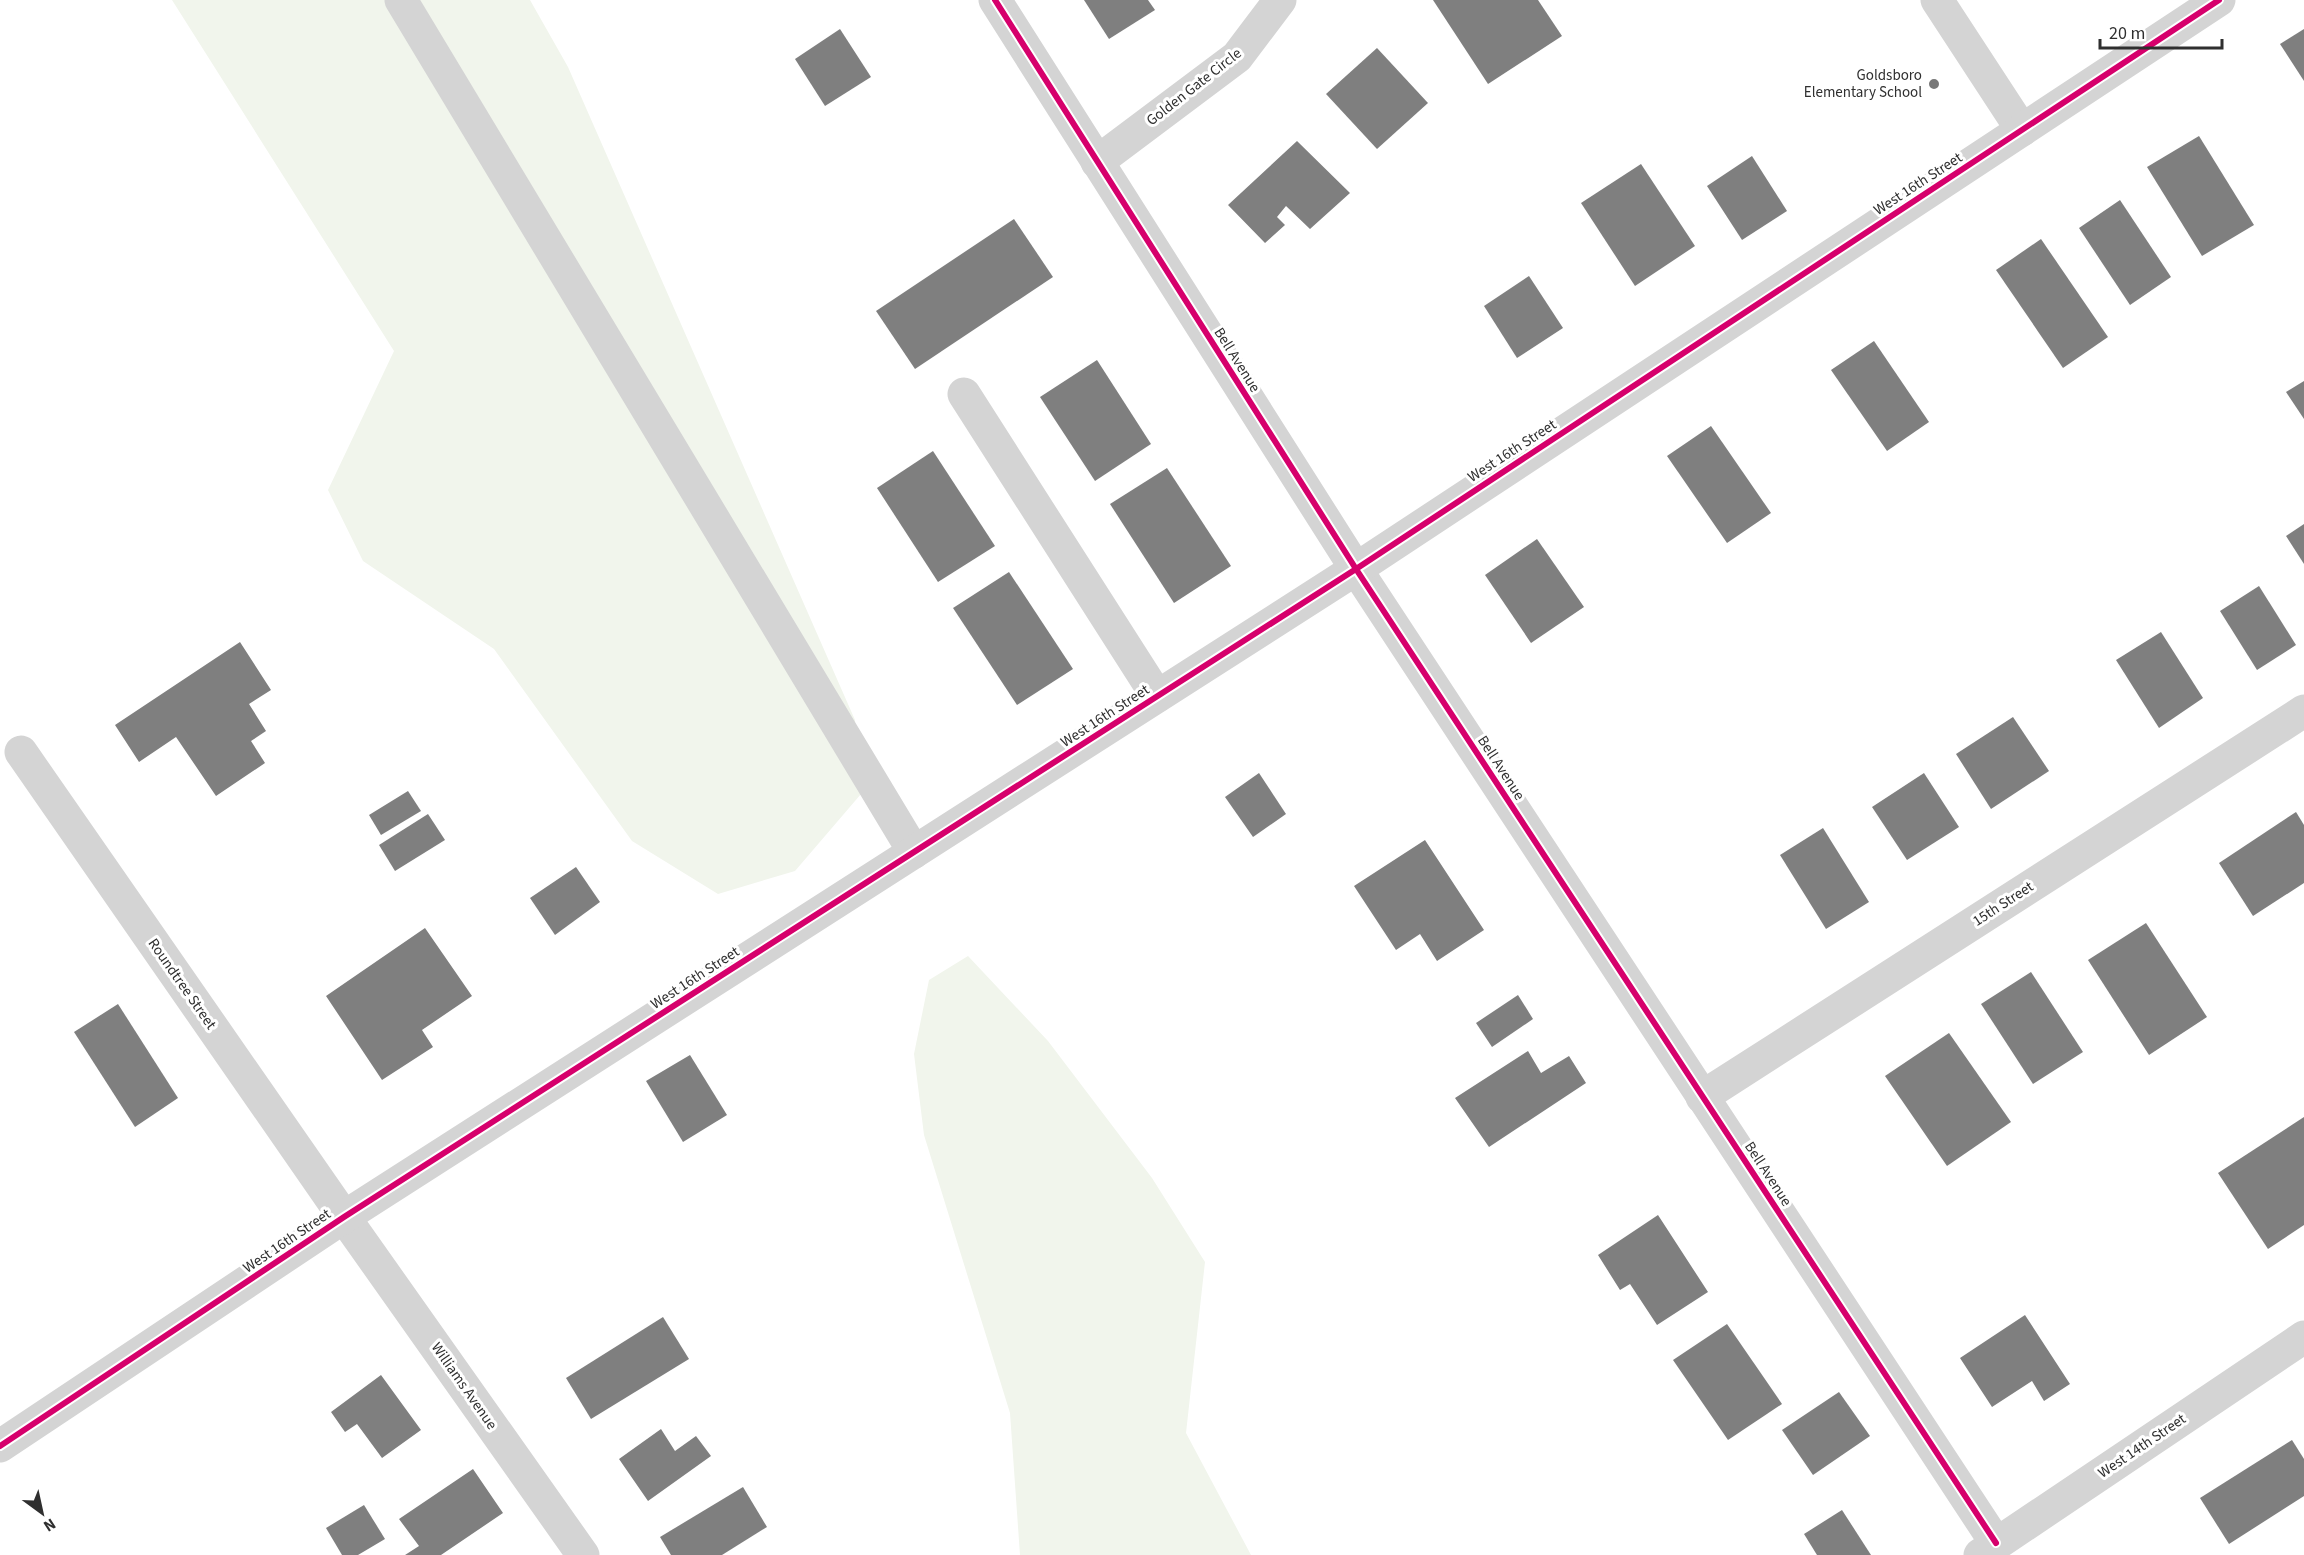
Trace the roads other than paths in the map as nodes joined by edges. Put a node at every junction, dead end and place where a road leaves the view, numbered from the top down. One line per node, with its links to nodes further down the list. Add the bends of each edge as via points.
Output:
1 (400, 0): 13 (street)
2 (995, 0): 7 (street, Bell Avenue)
3 (1280, 0): 7 (street, Golden Gate Circle, via 1237,57)
4 (1937, 0): 6 (street)
5 (2219, 0): 6 (street, West 16th Street)
6 (2022, 130): 9 (street, West 16th Street)
7 (1097, 162): 9 (street, Bell Avenue)
8 (964, 394): 10 (street)
9 (1356, 569): 10 (street, West 16th Street); 14 (street, Bell Avenue)
10 (1158, 696): 13 (street, West 16th Street)
11 (2304, 711): 14 (street, 15th Street)
12 (21, 752): 15 (street, Roundtree Street)
13 (914, 852): 15 (street, West 16th Street)
14 (1702, 1097): 18 (street, Bell Avenue)
15 (344, 1217): 17 (street, West 16th Street); 19 (street, Williams Avenue)
16 (2304, 1337): 18 (street, West 14th Street)
17 (0, 1446)
18 (1988, 1549)
19 (584, 1555)

